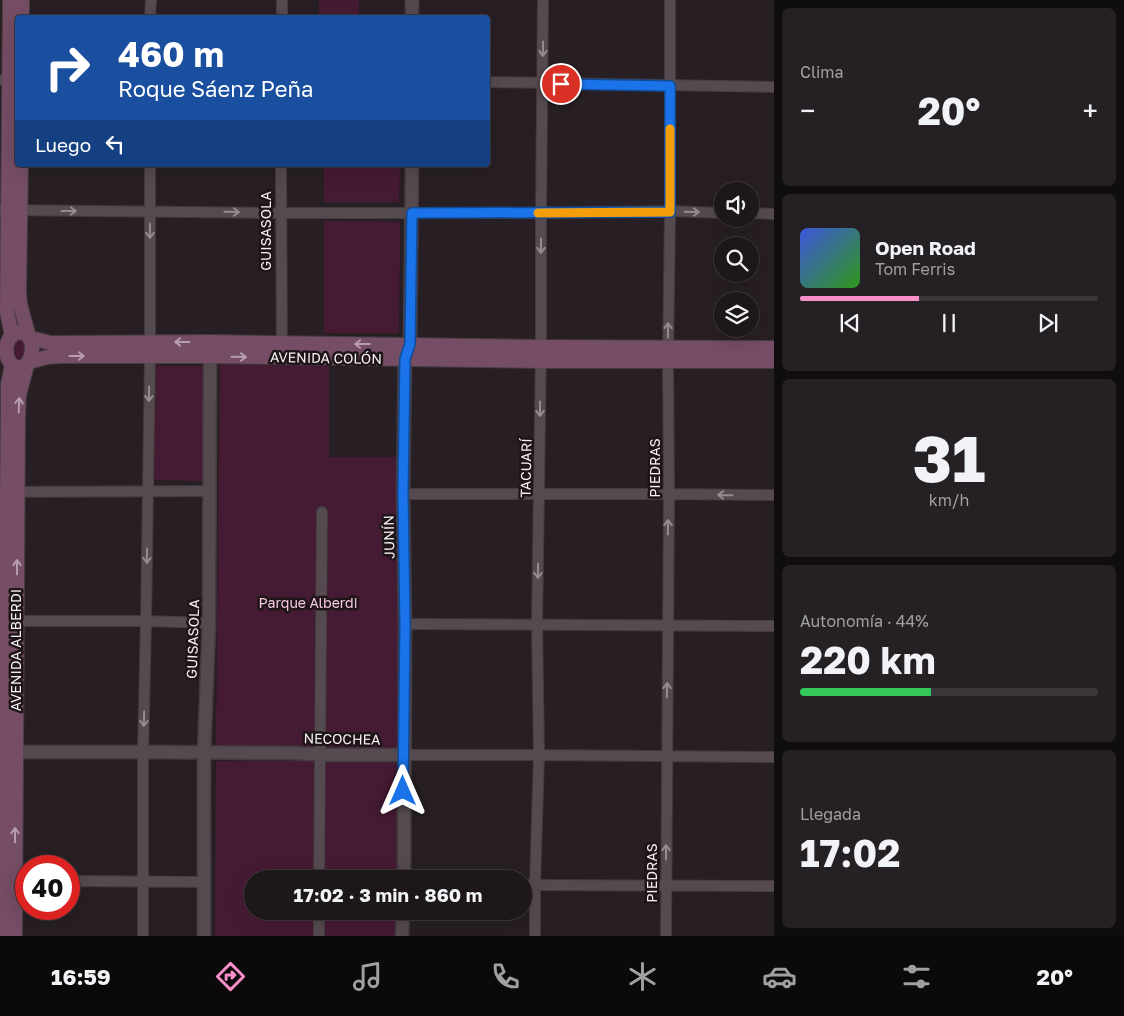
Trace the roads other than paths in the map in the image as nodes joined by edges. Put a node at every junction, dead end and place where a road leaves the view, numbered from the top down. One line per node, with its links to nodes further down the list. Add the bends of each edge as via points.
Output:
1 (10, 0): 12 (main road)
2 (22, 0): 8 (main road)
3 (151, 0): 9 (street)
4 (282, 0): 10 (street)
5 (412, 0): 11 (street)
6 (543, 0): 14 (street, TACUARÍ, one-way to 14)
7 (670, 0): 15 (street, PIEDRAS)
8 (22, 15)
9 (150, 15)
10 (282, 15)
11 (412, 15)
12 (9, 80): 21 (main road)
13 (490, 82): 14 (street)
14 (542, 83): 15 (street); 26 (street, TACUARÍ)
15 (670, 86): 16 (street); 23 (street, PIEDRAS)
16 (774, 87)
17 (21, 167): 21 (main road)
18 (150, 167): 22 (street)
19 (280, 167): 24 (street, GUISASOLA)
20 (412, 167): 25 (street, JUNÍN)
21 (10, 210): 22 (street, one-way to 22); 30 (main road); 31 (main road, via 20,304)
22 (150, 211): 24 (street, one-way to 24); 32 (street, one-way to 32)
23 (670, 212): 26 (street); 27 (street, one-way to 27); 38 (street, PIEDRAS, one-way to 23)
24 (281, 213): 25 (street); 34 (street, GUISASOLA)
25 (412, 213): 26 (street); 35 (street, JUNÍN)
26 (541, 213): 36 (street, TACUARÍ, one-way to 36)
27 (714, 213)
28 (759, 213): 29 (street)
29 (774, 214)
30 (7, 337): 31 (main road, via 18,332); 45 (main road, via 7,357)
31 (29, 338): 32 (main road, AVENIDA COLÓN, via 51,343); 45 (main road, via 31,358)
32 (150, 342): 33 (main road, AVENIDA COLÓN, one-way to 32); 39 (street)
33 (210, 342): 34 (main road, AVENIDA COLÓN); 40 (street, GUISASOLA)
34 (282, 343): 35 (main road, AVENIDA COLÓN, one-way to 34); 41 (street, GUISASOLA)
35 (410, 344): 36 (main road, AVENIDA COLÓN); 42 (street, JUNÍN)
36 (541, 347): 38 (main road, AVENIDA COLÓN); 43 (street, TACUARÍ)
37 (774, 348): 38 (main road, AVENIDA COLÓN)
38 (668, 354): 43 (main road, AVENIDA COLÓN); 44 (main road, AVENIDA COLÓN); 50 (street, PIEDRAS)
39 (150, 356): 40 (main road, AVENIDA COLÓN); 45 (main road, AVENIDA COLÓN, one-way to 39, via 60,356); 46 (street, one-way to 46)
40 (211, 356): 41 (main road, AVENIDA COLÓN, one-way to 41); 47 (street, GUISASOLA)
41 (282, 358): 42 (main road, AVENIDA COLÓN)
42 (405, 359): 43 (main road, AVENIDA COLÓN); 49 (street, JUNÍN)
43 (541, 361): 51 (street, TACUARÍ, one-way to 51)
44 (774, 361)
45 (15, 363): 48 (main road, AVENIDA ALBERDI, via 8,384)
46 (148, 491): 47 (street); 48 (street); 54 (street, one-way to 54)
47 (210, 491): 56 (street, GUISASOLA)
48 (8, 492): 55 (main road, AVENIDA ALBERDI)
49 (403, 494): 51 (street); 57 (street, JUNÍN)
50 (669, 494): 51 (street); 52 (street, one-way to 50); 59 (street, PIEDRAS, one-way to 50)
51 (540, 495): 58 (street, TACUARÍ, one-way to 58)
52 (774, 495)
53 (322, 512): 64 (street)
54 (146, 621): 55 (street); 56 (street); 62 (street, one-way to 62)
55 (7, 622): 61 (main road, AVENIDA ALBERDI)
56 (209, 623): 63 (street, GUISASOLA)
57 (405, 624): 58 (street); 65 (street, JUNÍN)
58 (537, 624): 59 (street); 66 (street, TACUARÍ)
59 (667, 626): 60 (street); 67 (street, PIEDRAS, one-way to 59)
60 (774, 626)
61 (7, 752): 62 (street, NECOCHEA); 71 (main road, AVENIDA ALBERDI)
62 (143, 752): 63 (street, NECOCHEA); 73 (street)
63 (204, 753): 64 (street, NECOCHEA); 74 (street, GUISASOLA)
64 (320, 755): 65 (street, NECOCHEA); 69 (street)
65 (403, 755): 66 (street, NECOCHEA); 70 (street, JUNÍN)
66 (539, 755): 67 (street, NECOCHEA); 75 (street, TACUARÍ)
67 (666, 757): 68 (street, NECOCHEA); 76 (street, PIEDRAS, one-way to 67)
68 (774, 757)
69 (319, 870)
70 (404, 870)
71 (11, 880): 80 (main road, AVENIDA ALBERDI); 81 (main road, AVENIDA ALBERDI)
72 (80, 880): 73 (street)
73 (144, 881): 74 (street); 82 (street)
74 (204, 882): 83 (street, GUISASOLA)
75 (535, 885): 76 (street); 86 (street, TACUARÍ)
76 (666, 886): 77 (street); 87 (street, PIEDRAS)
77 (774, 886)
78 (319, 920): 84 (street)
79 (403, 920): 85 (street)
80 (2, 936)
81 (15, 936)
82 (143, 936)
83 (204, 936)
84 (319, 936)
85 (402, 936)
86 (536, 936)
87 (666, 936)

